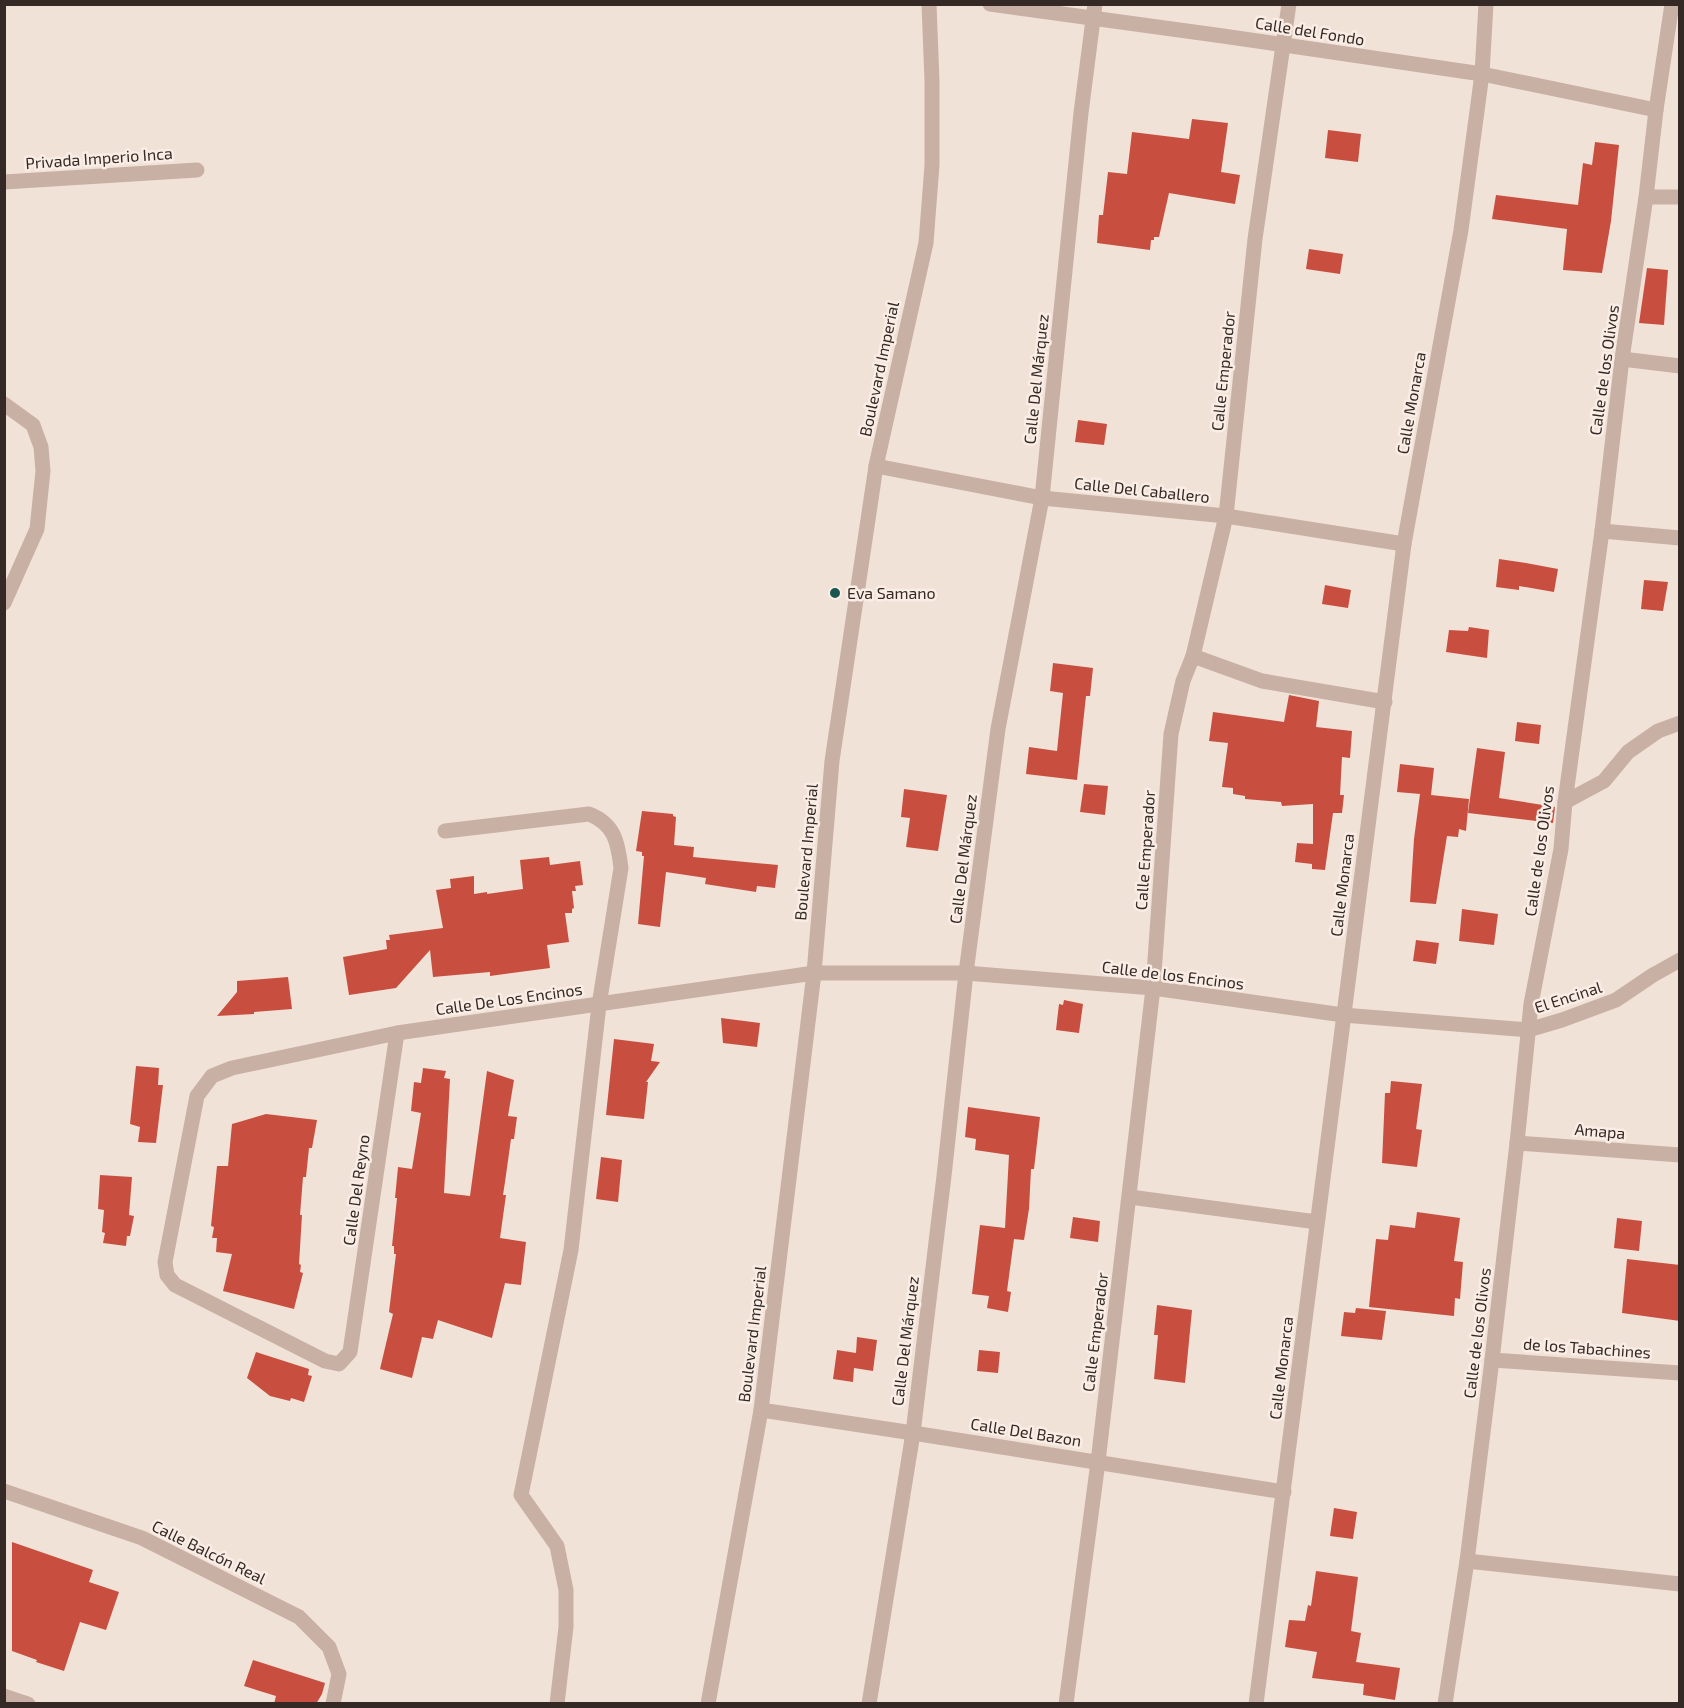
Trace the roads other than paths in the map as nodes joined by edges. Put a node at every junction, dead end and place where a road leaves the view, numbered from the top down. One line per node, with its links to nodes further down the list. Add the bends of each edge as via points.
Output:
1 (929, 4): 17 (street, Boulevard Imperial, via 932,165 926,243)
2 (990, 4): 6 (street, Calle del Fondo)
3 (1290, 4): 7 (street, Calle Emperador)
4 (1486, 4): 8 (street, Calle Monarca)
5 (1672, 4): 9 (street, Calle de los Olivos)
6 (1094, 12): 7 (street, Calle del Fondo); 18 (street, Calle Del Márquez)
7 (1284, 45): 8 (street, Calle del Fondo); 19 (street, Calle Emperador, via 1255,239)
8 (1482, 74): 9 (street, Calle del Fondo); 22 (street, Calle Monarca, via 1461,230)
9 (1656, 110): 12 (street, Calle de los Olivos)
10 (196, 170): 11 (street, Privada Imperio Inca)
11 (4, 182)
12 (1647, 197): 13 (street); 14 (street, Calle de los Olivos)
13 (1680, 197)
14 (1622, 359): 15 (street); 20 (street, Calle de los Olivos)
15 (1680, 366)
16 (4, 404): 23 (street, via 33,425 41,447 43,471 37,529)
17 (876, 466): 18 (street, Calle Del Caballero); 30 (street, Boulevard Imperial, via 832,761)
18 (1042, 498): 19 (street, Calle Del Caballero); 31 (street, Calle Del Márquez, via 998,729)
19 (1226, 516): 22 (street, Calle Del Caballero); 24 (street, Calle Emperador)
20 (1602, 531): 21 (street); 27 (street, Calle de los Olivos)
21 (1680, 538)
22 (1404, 544): 25 (street, Calle Monarca)
23 (4, 603)
24 (1193, 656): 25 (street, via 1262,681); 32 (street, Calle Emperador, via 1183,681 1172,734)
25 (1384, 702): 34 (street, Calle Monarca)
26 (1680, 723): 27 (street, via 1658,731 1628,752 1604,781)
27 (1565, 802): 35 (street, Calle de los Olivos, via 1561,849)
28 (445, 831): 33 (street, via 588,814 610,828 621,868)
29 (1680, 960): 35 (street, El Encinal, via 1616,1000)
30 (814, 973): 31 (street, Calle de los Encinos); 33 (street, Calle De Los Encinos); 44 (street, Boulevard Imperial)
31 (966, 973): 32 (street, Calle de los Encinos); 45 (street, Calle Del Márquez)
32 (1153, 988): 34 (street, Calle de los Encinos); 39 (street, Calle Emperador)
33 (598, 1005): 36 (street, Calle De Los Encinos); 54 (street, via 571,1250 521,1495 556,1546 566,1590)
34 (1343, 1016): 35 (street, Calle de los Encinos); 40 (street, Calle Monarca)
35 (1528, 1029): 37 (street, Calle de los Olivos)
36 (397, 1033): 41 (street, Calle Del Reyno); 41 (street, Calle De Los Encinos, via 232,1068 212,1076 197,1096 165,1262 167,1275 175,1285 325,1361 339,1364)
37 (1517, 1143): 38 (street, Amapa); 42 (street, Calle de los Olivos)
38 (1680, 1155)
39 (1130, 1197): 40 (street); 46 (street, Calle Emperador)
40 (1317, 1222): 48 (street, Calle Monarca)
41 (350, 1352)
42 (1492, 1360): 43 (street, de los Tabachines); 49 (street, Calle de los Olivos)
43 (1680, 1373)
44 (762, 1410): 45 (street, Calle Del Bazon); 55 (street, Boulevard Imperial)
45 (912, 1433): 46 (street, Calle Del Bazon); 56 (street, Calle Del Márquez)
46 (1098, 1462): 48 (street, Calle Del Bazon); 57 (street, Calle Emperador)
47 (4, 1491): 53 (street, Calle Balcón Real, via 142,1538 299,1617 329,1647 339,1674)
48 (1284, 1492): 58 (street, Calle Monarca)
49 (1467, 1561): 50 (street); 59 (street, Calle de los Olivos)
50 (1680, 1584)
51 (4, 1696): 52 (street)
52 (28, 1704)
53 (333, 1704)
54 (557, 1704)
55 (708, 1704)
56 (869, 1704)
57 (1066, 1704)
58 (1256, 1704)
59 (1445, 1704)

